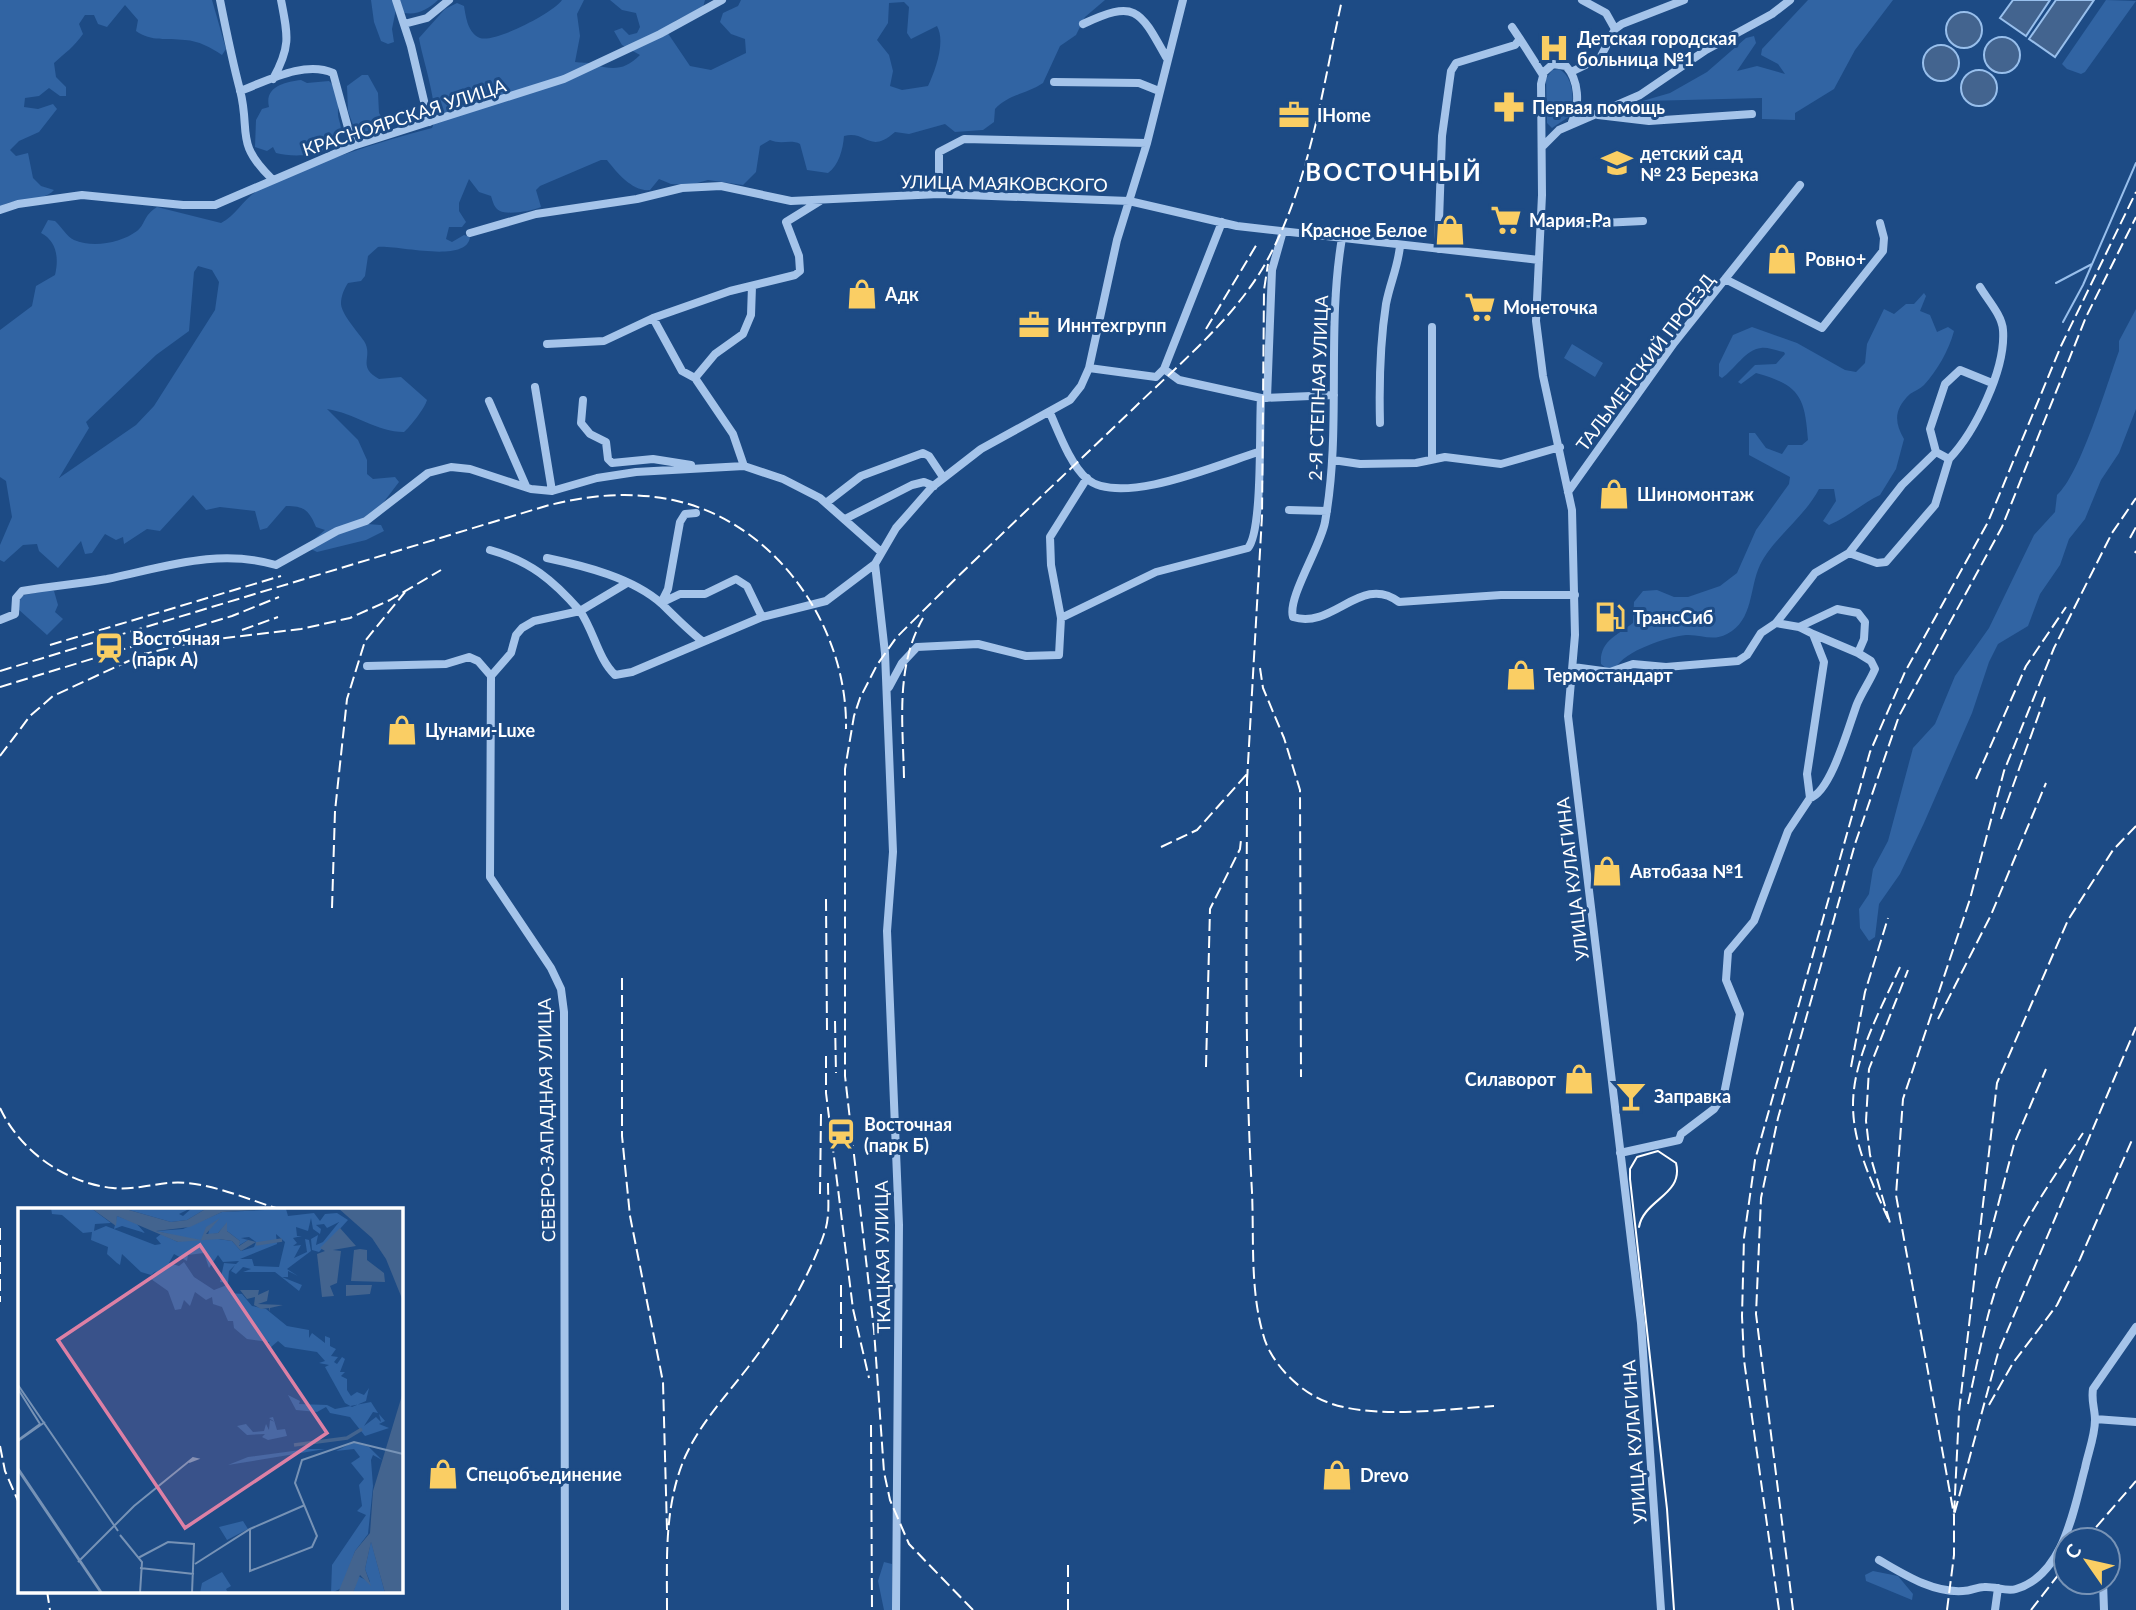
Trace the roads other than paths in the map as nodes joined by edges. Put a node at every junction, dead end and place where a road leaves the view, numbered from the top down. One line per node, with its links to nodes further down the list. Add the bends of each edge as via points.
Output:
1 (220, 0): 20 (street)
2 (281, 0): 18 (street, via 289,39)
3 (396, 0): 10 (street)
4 (449, 0): 10 (street, via 427,18)
5 (722, 0): 24 (street, КРАСНОЯРСКАЯ УЛИЦА, via 564,79)
6 (1183, 0): 15 (street)
7 (1684, 0): 13 (street)
8 (1790, 0): 23 (street, via 1670,78)
9 (1586, 1): 13 (street, via 1606,13)
10 (404, 24): 24 (street)
11 (1083, 24): 15 (street, via 1113,9 1129,10 1145,23)
12 (1512, 27): 14 (street)
13 (1615, 29): 16 (street, via 1600,58)
14 (1520, 39): 17 (street); 43 (street, via 1508,48 1456,63 1451,71 1442,136)
15 (1166, 57): 21 (street)
16 (1571, 72): 17 (street, via 1553,64); 25 (street, via 1577,103)
17 (1543, 75): 28 (street, УЛИЦА КУЛАГИНА)
18 (273, 79): 20 (street); 27 (street, via 307,69 333,73)
19 (1054, 82): 21 (street, via 1139,83)
20 (240, 91): 29 (street, via 245,141)
21 (1159, 92): 26 (street)
22 (1752, 114): 23 (street, via 1649,121)
23 (1595, 115): 25 (street)
24 (429, 122): 27 (street, КРАСНОЯРСКАЯ УЛИЦА)
25 (1572, 122): 28 (street)
26 (1147, 142): 31 (street, via 964,139 939,152); 33 (street)
27 (353, 146): 29 (street, КРАСНОЯРСКАЯ УЛИЦА)
28 (1543, 146): 38 (street, УЛИЦА КУЛАГИНА)
29 (272, 179): 34 (street, КРАСНОЯРСКАЯ УЛИЦА, via 215,205 82,195)
30 (1800, 185): 45 (street, ТАЛЬМЕНСКИЙ ПРОЕЗД)
31 (939, 194): 32 (street, УЛИЦА МАЯКОВСКОГО); 33 (street, УЛИЦА МАЯКОВСКОГО)
32 (820, 201): 40 (street, УЛИЦА МАЯКОВСКОГО, via 779,200 732,187 695,187 536,214); 46 (street, via 786,222 800,271)
33 (1129, 201): 36 (street, УЛИЦА МАЯКОВСКОГО); 51 (street)
34 (0, 210)
35 (1643, 221): 38 (street)
36 (1222, 222): 39 (street, УЛИЦА МАЯКОВСКОГО); 52 (street)
37 (1880, 223): 45 (street, via 1883,251 1822,328)
38 (1541, 226): 44 (street, УЛИЦА КУЛАГИНА)
39 (1283, 231): 41 (street, УЛИЦА МАЯКОВСКОГО); 57 (street, via 1272,270)
40 (470, 233)
41 (1342, 238): 42 (street, УЛИЦА МАЯКОВСКОГО); 56 (street, 2-Я СТЕПНАЯ УЛИЦА)
42 (1400, 246): 43 (street, УЛИЦА МАЯКОВСКОГО); 61 (street, via 1385,316)
43 (1438, 249): 44 (street, УЛИЦА МАЯКОВСКОГО)
44 (1539, 260): 62 (street, УЛИЦА КУЛАГИНА, via 1538,343)
45 (1725, 279): 75 (street, ТАЛЬМЕНСКИЙ ПРОЕЗД)
46 (752, 286): 48 (street); 53 (street, via 751,315 743,334 715,354)
47 (1980, 287): 54 (street, via 2004,328)
48 (653, 318): 50 (street, via 604,341); 53 (street, via 682,370)
49 (1432, 327): 67 (street)
50 (547, 344)
51 (1089, 368): 52 (street, via 1156,377); 60 (street, via 1070,400)
52 (1164, 369): 57 (street, via 1179,380)
53 (695, 378): 68 (street, via 733,434)
54 (1992, 383): 64 (street, via 1964,370 1951,377 1942,389 1930,429); 65 (street, via 1965,441)
55 (536, 387): 74 (street)
56 (1334, 395): 57 (street); 66 (street, 2-Я СТЕПНАЯ УЛИЦА)
57 (1264, 398): 63 (street)
58 (583, 400): 69 (street, via 581,423 606,442 612,463 653,459)
59 (489, 401): 72 (street)
60 (1050, 413): 70 (street, via 981,449); 71 (street)
61 (1380, 424)
62 (1560, 447): 67 (street, via 1501,464 1446,457); 75 (street, УЛИЦА КУЛАГИНА)
63 (1258, 452): 71 (street, via 1161,482 1125,488 1105,488); 91 (street, via 1255,534 1248,548 1156,572)
64 (1936, 452): 65 (street); 83 (street, via 1902,485)
65 (1949, 459): 83 (street, via 1935,505 1886,562 1877,564)
66 (1334, 460): 67 (street, via 1360,464); 78 (street, 2-Я СТЕПНАЯ УЛИЦА)
67 (1432, 460)
68 (744, 466): 69 (street); 76 (street, via 800,487)
69 (704, 467): 74 (street, via 597,478)
70 (943, 477): 73 (street); 76 (street, via 923,453 861,476)
71 (1087, 478): 91 (street, via 1050,537)
72 (526, 486): 74 (street); 92 (street, via 451,467 428,473 366,521 337,531 276,565 231,556 205,557 104,579 22,590 16,597 15,614)
73 (934, 486): 80 (street, via 912,485); 82 (street)
74 (552, 491)
75 (1568, 492): 87 (street, УЛИЦА КУЛАГИНА)
76 (826, 503): 80 (street)
77 (1289, 510): 78 (street)
78 (1327, 510): 87 (street, 2-Я СТЕПНАЯ УЛИЦА, via 1292,610 1296,619 1328,614 1344,608 1349,599 1370,593 1389,594 1399,602)
79 (696, 513): 88 (street, via 685,514 681,522)
80 (845, 519): 82 (street)
81 (490, 550): 89 (street, via 543,574)
82 (880, 551): 85 (street)
83 (1849, 553): 93 (street, via 1815,573)
84 (547, 558): 86 (street)
85 (875, 564): 90 (street, via 826,601); 101 (street, ТКАЦКАЯ УЛИЦА)
86 (626, 583): 88 (street); 89 (street)
87 (1575, 594): 99 (street, УЛИЦА КУЛАГИНА)
88 (661, 603): 90 (street, via 680,594 705,594 736,579 747,586); 96 (street)
89 (580, 611): 96 (street, via 606,666 615,675); 100 (street, via 534,621 523,628 511,653)
90 (762, 617): 96 (street)
91 (1061, 618): 101 (street, via 1059,655 1026,656 978,644 917,647 893,676)
92 (0, 620)
93 (1776, 623): 94 (street); 99 (street, via 1769,625 1738,661 1666,667 1633,664 1611,672)
94 (1799, 627): 95 (street); 97 (street, via 1837,609 1858,613 1866,628)
95 (1813, 634): 97 (street); 102 (street, via 1824,663 1807,774)
96 (702, 641)
97 (1858, 653): 102 (street, via 1875,669 1837,760 1821,789)
98 (367, 666): 100 (street, via 446,664 469,657)
99 (1573, 667): 103 (street, УЛИЦА КУЛАГИНА, via 1568,716)
100 (491, 676): 109 (street, СЕВЕРО-ЗАПАДНАЯ УЛИЦА, via 490,877 551,968 561,989 564,1012)
101 (887, 693): 110 (street, ТКАЦКАЯ УЛИЦА, via 893,852 887,931 899,1225)
102 (1810, 798): 103 (street, via 1788,831 1754,921 1728,952 1726,980 1740,1014 1719,1103 1679,1140)
103 (1620, 1153): 111 (street, УЛИЦА КУЛАГИНА, via 1641,1323)
104 (2136, 1327): 105 (street, via 2093,1389)
105 (2095, 1419): 106 (street); 108 (street, via 2067,1532 2044,1570 2028,1584 2013,1590)
106 (2136, 1422)
107 (1879, 1560): 108 (street, via 1937,1588)
108 (1998, 1588): 112 (street)
109 (565, 1610)
110 (896, 1610)
111 (1661, 1610)
112 (1995, 1610)

